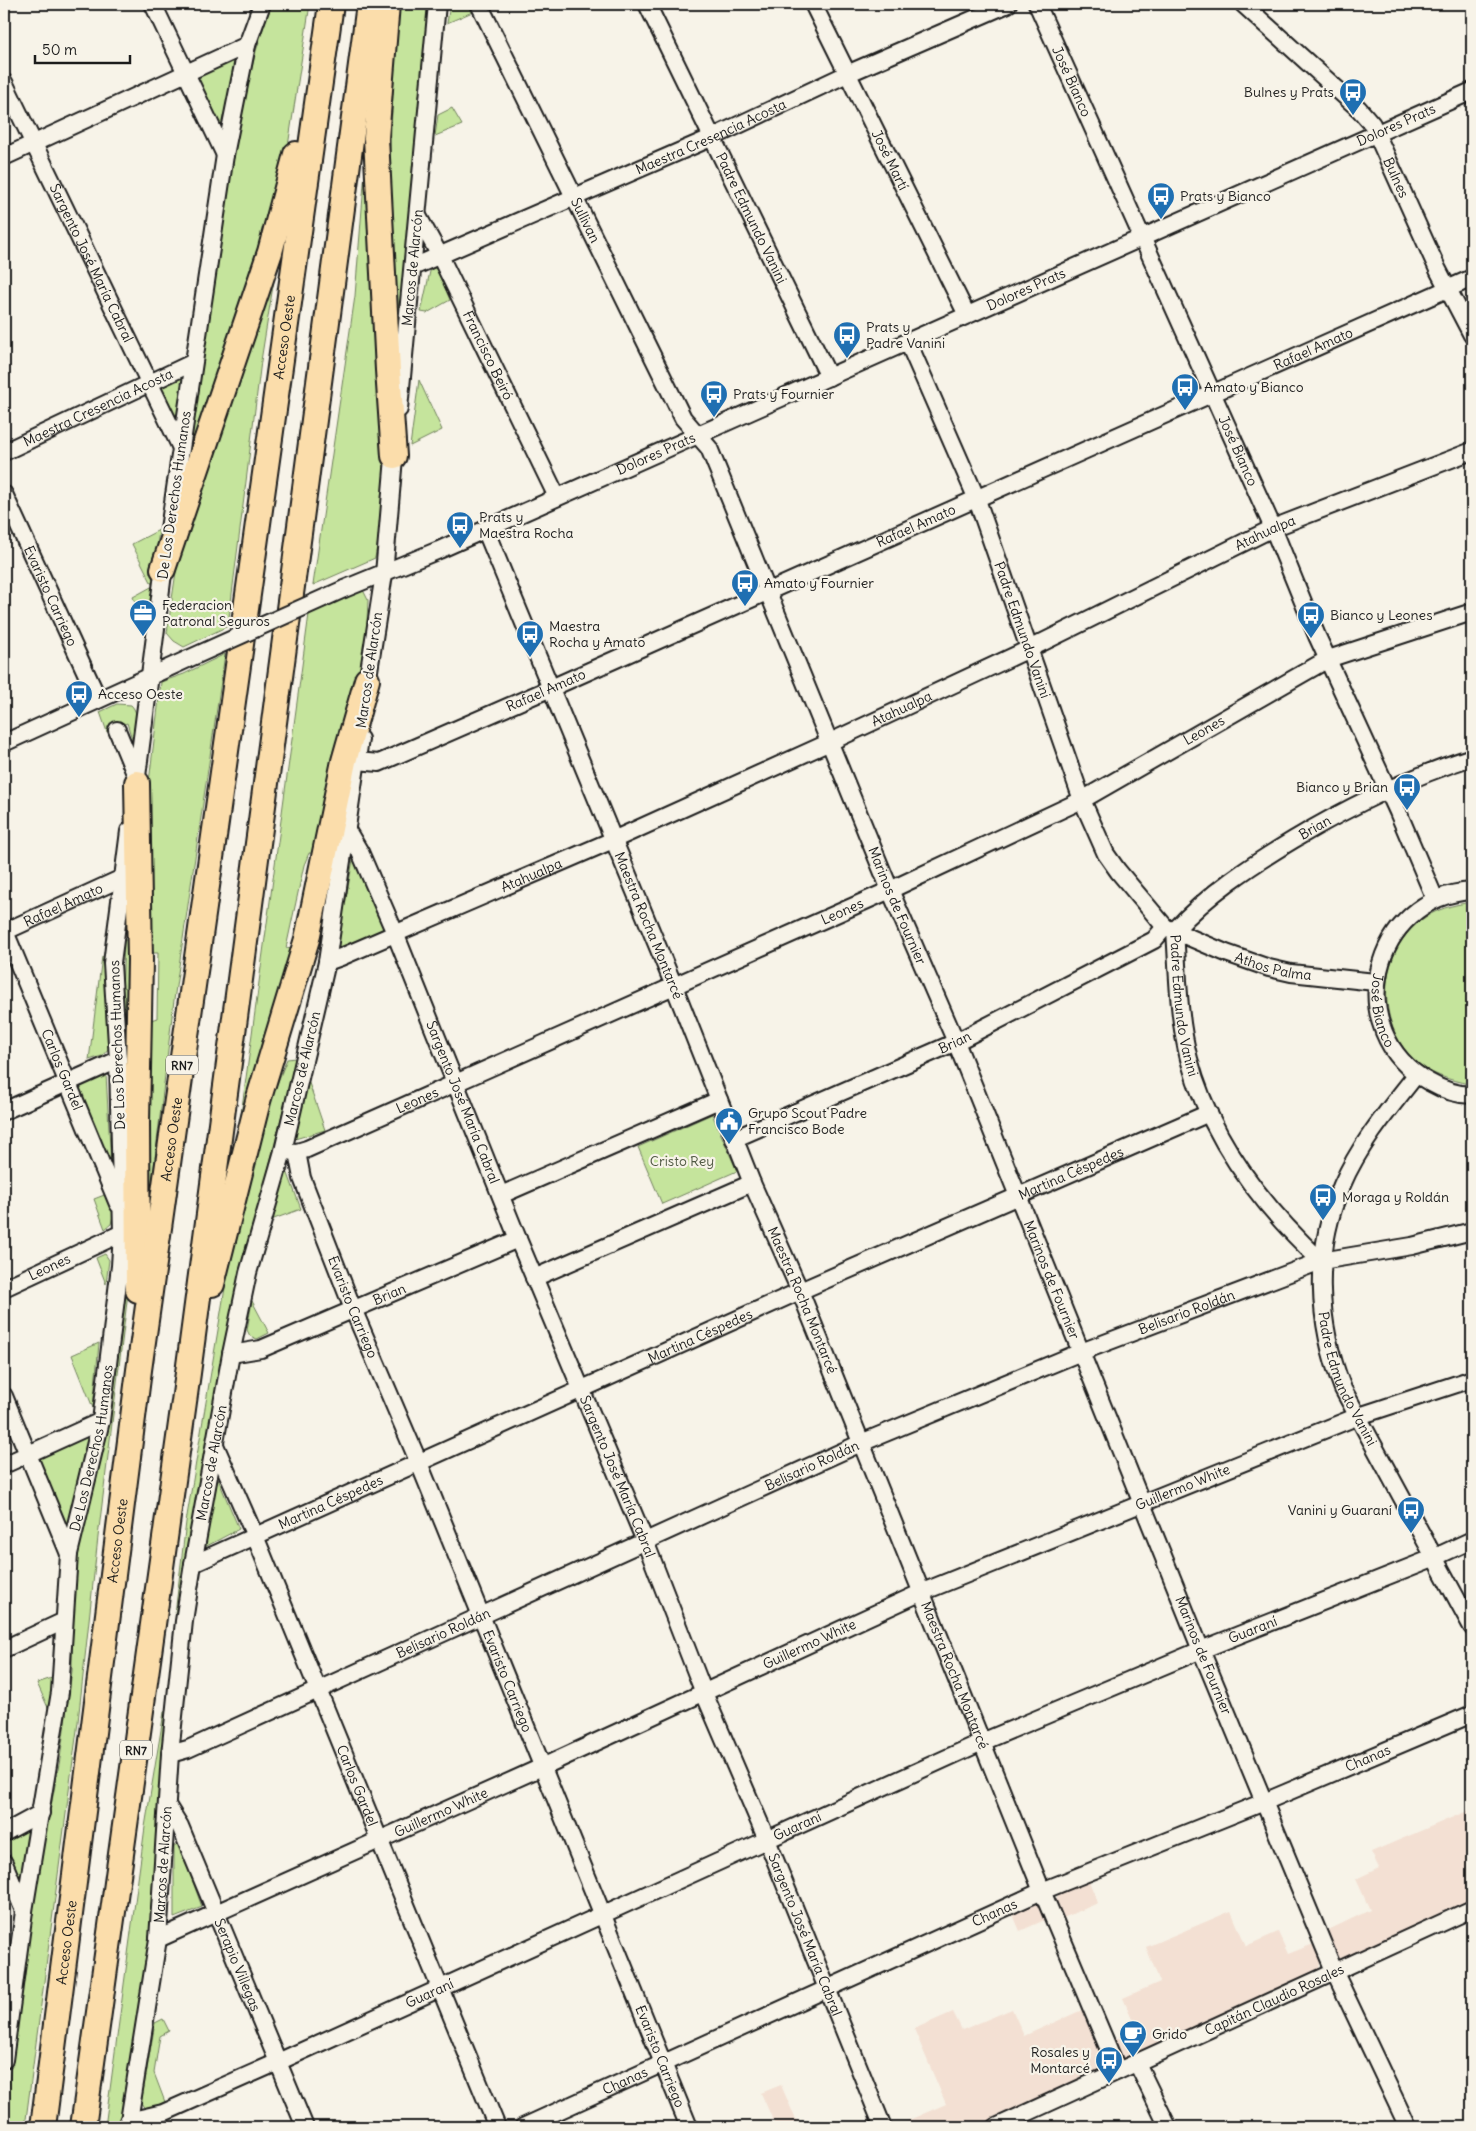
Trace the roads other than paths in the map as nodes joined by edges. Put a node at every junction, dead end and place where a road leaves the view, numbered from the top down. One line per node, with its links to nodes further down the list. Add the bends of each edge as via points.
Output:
1 (153, 4): 14 (street)
2 (262, 4): 13 (street, De Los Derechos Humanos)
3 (369, 4): 103 (highway, RN7)
4 (387, 4): 41 (highway, via 376,138)
5 (437, 4): 24 (street, Marcos de Alarcón)
6 (479, 4): 23 (street, Sullivan)
7 (647, 4): 19 (street, Padre Edmundo Vanini)
8 (813, 4): 15 (street, José Martí)
9 (1008, 4): 15 (street, Maestra Cresencia Acosta)
10 (1037, 4): 25 (street, José Bianco)
11 (1243, 4): 18 (street, Bulnes, via 1359,109)
12 (329, 15): 47 (highway, via 270,252); 102 (highway, Acceso Oeste / RN7)
13 (247, 45): 14 (street); 21 (street, De Los Derechos Humanos)
14 (186, 73): 20 (street); 21 (street)
15 (847, 74): 19 (street, Maestra Cresencia Acosta); 30 (street, José Martí)
16 (4, 82): 20 (street, Sargento José María Cabral)
17 (1472, 90): 18 (street, Dolores Prats)
18 (1376, 132): 25 (street, Dolores Prats); 29 (street, Bulnes)
19 (713, 137): 23 (street, Maestra Cresencia Acosta); 34 (street, Padre Edmundo Vanini)
20 (33, 144): 22 (street); 35 (street, Sargento José María Cabral)
21 (225, 155): 33 (street, De Los Derechos Humanos)
22 (4, 157)
23 (575, 198): 26 (street, Maestra Cresencia Acosta); 37 (street, Sullivan, via 683,418)
24 (418, 216): 26 (street, Francisco Beiró); 27 (street, Marcos de Alarcón)
25 (1143, 238): 30 (street, Dolores Prats); 36 (street, José Bianco)
26 (440, 256): 27 (street, Maestra Cresencia Acosta); 43 (street, Francisco Beiró)
27 (412, 267): 41 (street, Marcos de Alarcón)
28 (1472, 278): 29 (street, Rafael Amato)
29 (1447, 289): 31 (street, Bulnes); 36 (street, Rafael Amato)
30 (967, 315): 32 (street, Dolores Prats)
31 (1472, 335)
32 (908, 342): 34 (street, Dolores Prats); 44 (street, Padre Edmundo Vanini)
33 (192, 363): 35 (street, Maestra Cresencia Acosta); 38 (street, De Los Derechos Humanos)
34 (829, 377): 37 (street, Dolores Prats)
35 (149, 384): 38 (street, Sargento José María Cabral); 40 (street, Maestra Cresencia Acosta)
36 (1212, 393): 44 (street, Rafael Amato); 45 (street, José Bianco)
37 (697, 435): 43 (street, Dolores Prats); 49 (street, Marinos de Fournier, via 709,448)
38 (180, 446): 47 (street, De Los Derechos Humanos)
39 (1472, 451): 45 (street, Atahualpa)
40 (4, 452)
41 (394, 456): 48 (street, Marcos de Alarcón)
42 (4, 494): 56 (street, Evaristo Carriego)
43 (557, 497): 46 (street, Dolores Prats)
44 (976, 498): 49 (street, Rafael Amato); 51 (street, Padre Edmundo Vanini)
45 (1273, 528): 51 (street, Atahualpa); 52 (street, José Bianco)
46 (485, 530): 48 (street, Dolores Prats); 55 (street, Maestra Rocha Montarcé)
47 (163, 570): 53 (street, De Los Derechos Humanos)
48 (384, 574): 53 (street, Dolores Prats, bridge); 54 (street, Marcos de Alarcón)
49 (768, 592): 55 (street, Rafael Amato); 58 (street, Marinos de Fournier)
50 (1472, 612): 52 (street, Leones)
51 (1029, 649): 58 (street, Atahualpa); 64 (street, Padre Edmundo Vanini)
52 (1328, 658): 63 (street, José Bianco); 64 (street, Leones)
53 (151, 676): 56 (street, Dolores Prats); 62 (street, De Los Derechos Humanos)
54 (367, 680): 61 (street, Marcos de Alarcón); 103 (highway, via 344,761 307,939 255,1110)
55 (552, 688): 61 (street, Rafael Amato, via 379,763); 66 (street, Maestra Rocha Montarcé)
56 (98, 699): 59 (street, Dolores Prats)
57 (117, 730): 62 (street)
58 (830, 742): 66 (street, Atahualpa); 68 (street, Marinos de Fournier)
59 (4, 743)
60 (1472, 757): 63 (street, Brian)
61 (357, 761): 65 (street, Marcos de Alarcón)
62 (137, 780): 67 (street, De Los Derechos Humanos); 102 (highway)
63 (1388, 789): 70 (street, José Bianco); 71 (street, Brian, via 1312,829 1241,873)
64 (1082, 800): 68 (street, Leones); 71 (street, Padre Edmundo Vanini, via 1110,860 1129,886)
65 (347, 830): 73 (street, Sargento José María Cabral); 74 (street, Marcos de Alarcón)
66 (613, 840): 73 (street, Atahualpa); 76 (street, Maestra Rocha Montarcé)
67 (122, 878): 72 (street, Rafael Amato); 78 (street, De Los Derechos Humanos, via 112,963)
68 (890, 890): 76 (street, Leones); 77 (street, Marinos de Fournier)
69 (1472, 891): 70 (street, José Bianco)
70 (1435, 899): 75 (street, José Bianco, via 1404,920 1385,948)
71 (1170, 928): 75 (street, Athos Palma, via 1269,968); 77 (street, Brian, via 1154,940); 85 (street, Padre Edmundo Vanini, via 1189,1059)
72 (4, 931): 80 (street, Carlos Gardel)
73 (395, 933): 74 (street, Atahualpa); 81 (street, Sargento José María Cabral)
74 (327, 962): 87 (street, Marcos de Alarcón)
75 (1376, 982): 79 (street, José Bianco, via 1378,1016 1391,1049)
76 (674, 986): 81 (street, Leones); 83 (street, Maestra Rocha Montarcé)
77 (956, 1042): 86 (street, Brian); 90 (street, Marinos de Fournier)
78 (118, 1060): 80 (street); 91 (street, De Los Derechos Humanos)
79 (1416, 1075): 82 (street, José Bianco, via 1440,1088); 95 (street, via 1361,1150 1342,1185 1329,1222)
80 (67, 1083): 84 (street); 91 (street, Carlos Gardel)
81 (457, 1084): 87 (street, Leones, via 307,1149); 89 (street, Sargento José María Cabral)
82 (1472, 1095)
83 (719, 1100): 86 (street, Maestra Rocha Montarcé); 89 (street)
84 (4, 1111)
85 (1209, 1113): 90 (street, Martina Céspedes); 95 (street, Padre Edmundo Vanini, via 1230,1155 1287,1228)
86 (734, 1139): 88 (street, Maestra Rocha Montarcé)
87 (290, 1151): 99 (street, Evaristo Carriego); 101 (street, Marcos de Alarcón, via 248,1274)
88 (752, 1183): 96 (street); 98 (street, Maestra Rocha Montarcé)
89 (501, 1195): 94 (street, Sargento José María Cabral)
90 (1016, 1195): 98 (street, Martina Céspedes); 100 (street, Marinos de Fournier)
91 (121, 1212): 93 (street, De Los Derechos Humanos)
92 (1472, 1231): 95 (street, Belisario Roldán, via 1412,1246)
93 (122, 1233): 97 (street, Leones); 108 (street, De Los Derechos Humanos)
94 (518, 1239): 96 (street, Sargento José María Cabral); 99 (street, Brian)
95 (1321, 1261): 100 (street, Belisario Roldán); 107 (street, Padre Edmundo Vanini, via 1327,1338 1334,1366)
96 (534, 1278): 105 (street, Sargento José María Cabral)
97 (4, 1288)
98 (800, 1291): 105 (street, Martina Céspedes); 109 (street, Maestra Rocha Montarcé)
99 (353, 1309): 101 (street, Brian, via 260,1349); 112 (street, Evaristo Carriego)
100 (1081, 1352): 109 (street, Belisario Roldán); 114 (street, Marinos de Fournier)
101 (231, 1354): 110 (street, Marcos de Alarcón)
102 (139, 1370): 156 (highway, Acceso Oeste / RN7)
103 (188, 1373): 157 (highway, RN7)
104 (1472, 1379): 107 (street, Guillermo White)
105 (581, 1389): 112 (street, Martina Céspedes); 117 (street, Sargento José María Cabral)
106 (4, 1396): 111 (street)
107 (1356, 1417): 114 (street, Guillermo White); 119 (street, Padre Edmundo Vanini)
108 (101, 1421): 111 (street); 118 (street, De Los Derechos Humanos)
109 (861, 1443): 117 (street, Belisario Roldán); 121 (street, Maestra Rocha Montarcé)
110 (215, 1445): 115 (street, Carlos Gardel); 120 (street, Marcos de Alarcón)
111 (28, 1454): 113 (street); 118 (street)
112 (419, 1463): 115 (street, Martina Céspedes); 122 (street, Evaristo Carriego)
113 (4, 1465)
114 (1141, 1503): 121 (street, Guillermo White); 126 (street, Marinos de Fournier)
115 (255, 1536): 120 (street, Martina Céspedes); 127 (street, Carlos Gardel)
116 (1472, 1540): 119 (street, Guaraní)
117 (645, 1541): 122 (street, Belisario Roldán); 128 (street, Sargento José María Cabral)
118 (69, 1554): 123 (street, De Los Derechos Humanos)
119 (1433, 1558): 124 (street, Padre Edmundo Vanini); 126 (street, Guaraní)
120 (193, 1564): 131 (street, Marcos de Alarcón)
121 (920, 1593): 128 (street, Guillermo White); 130 (street, Maestra Rocha Montarcé)
122 (480, 1617): 127 (street, Belisario Roldán); 132 (street, Evaristo Carriego)
123 (64, 1621): 125 (street); 135 (street, De Los Derechos Humanos, via 60,1692)
124 (1472, 1628)
125 (4, 1649)
126 (1201, 1650): 130 (street, Guaraní); 133 (street, Marinos de Fournier)
127 (317, 1690): 131 (street, Belisario Roldán, via 188,1749); 137 (street, Carlos Gardel)
128 (704, 1693): 132 (street, Guillermo White); 138 (street, Sargento José María Cabral)
129 (1472, 1714): 133 (street, Chanas)
130 (982, 1742): 138 (street, Guaraní); 140 (street, Maestra Rocha Montarcé)
131 (170, 1754): 134 (street, Marcos de Alarcón)
132 (542, 1767): 137 (street, Guillermo White); 144 (street, Evaristo Carriego)
133 (1264, 1802): 140 (street, Chanas); 146 (street, Marinos de Fournier)
134 (167, 1805): 143 (street, Serapio Villegas, via 180,1826); 145 (street, Marcos de Alarcón)
135 (40, 1814): 136 (street); 142 (street, De Los Derechos Humanos)
136 (4, 1833)
137 (380, 1839): 143 (street, Guillermo White); 147 (street, Carlos Gardel)
138 (767, 1840): 144 (street, Guaraní); 148 (street, Sargento José María Cabral)
139 (4, 1863): 142 (street)
140 (1042, 1891): 148 (street, Chanas); 154 (street, Maestra Rocha Montarcé)
141 (1472, 1909): 146 (street, Capitán Claudio Rosales)
142 (24, 1911): 149 (street, De Los Derechos Humanos)
143 (216, 1912): 145 (street, Guillermo White); 151 (street, Serapio Villegas)
144 (602, 1914): 147 (street, Guaraní); 153 (street, Evaristo Carriego)
145 (158, 1939): 155 (street, Marcos de Alarcón)
146 (1335, 1973): 152 (street, Capitán Claudio Rosales); 165 (street, Marinos de Fournier)
147 (441, 1989): 151 (street, Guaraní); 159 (street, Carlos Gardel)
148 (827, 1990): 153 (street, Chanas); 162 (street, Sargento José María Cabral)
149 (7, 2008): 150 (street, De Los Derechos Humanos)
150 (4, 2060)
151 (278, 2062): 155 (street, Guaraní, via 163,2113); 158 (street, Serapio Villegas)
152 (1137, 2063): 154 (street, Capitán Claudio Rosales); 164 (street)
153 (663, 2065): 160 (street, Chanas); 161 (street, Evaristo Carriego)
154 (1118, 2071): 163 (street, Capitán Claudio Rosales)
155 (128, 2124)
156 (43, 2127)
157 (83, 2127)
158 (305, 2127)
159 (497, 2127)
160 (522, 2127)
161 (689, 2127)
162 (883, 2127)
163 (996, 2127)
164 (1168, 2127)
165 (1408, 2127)

